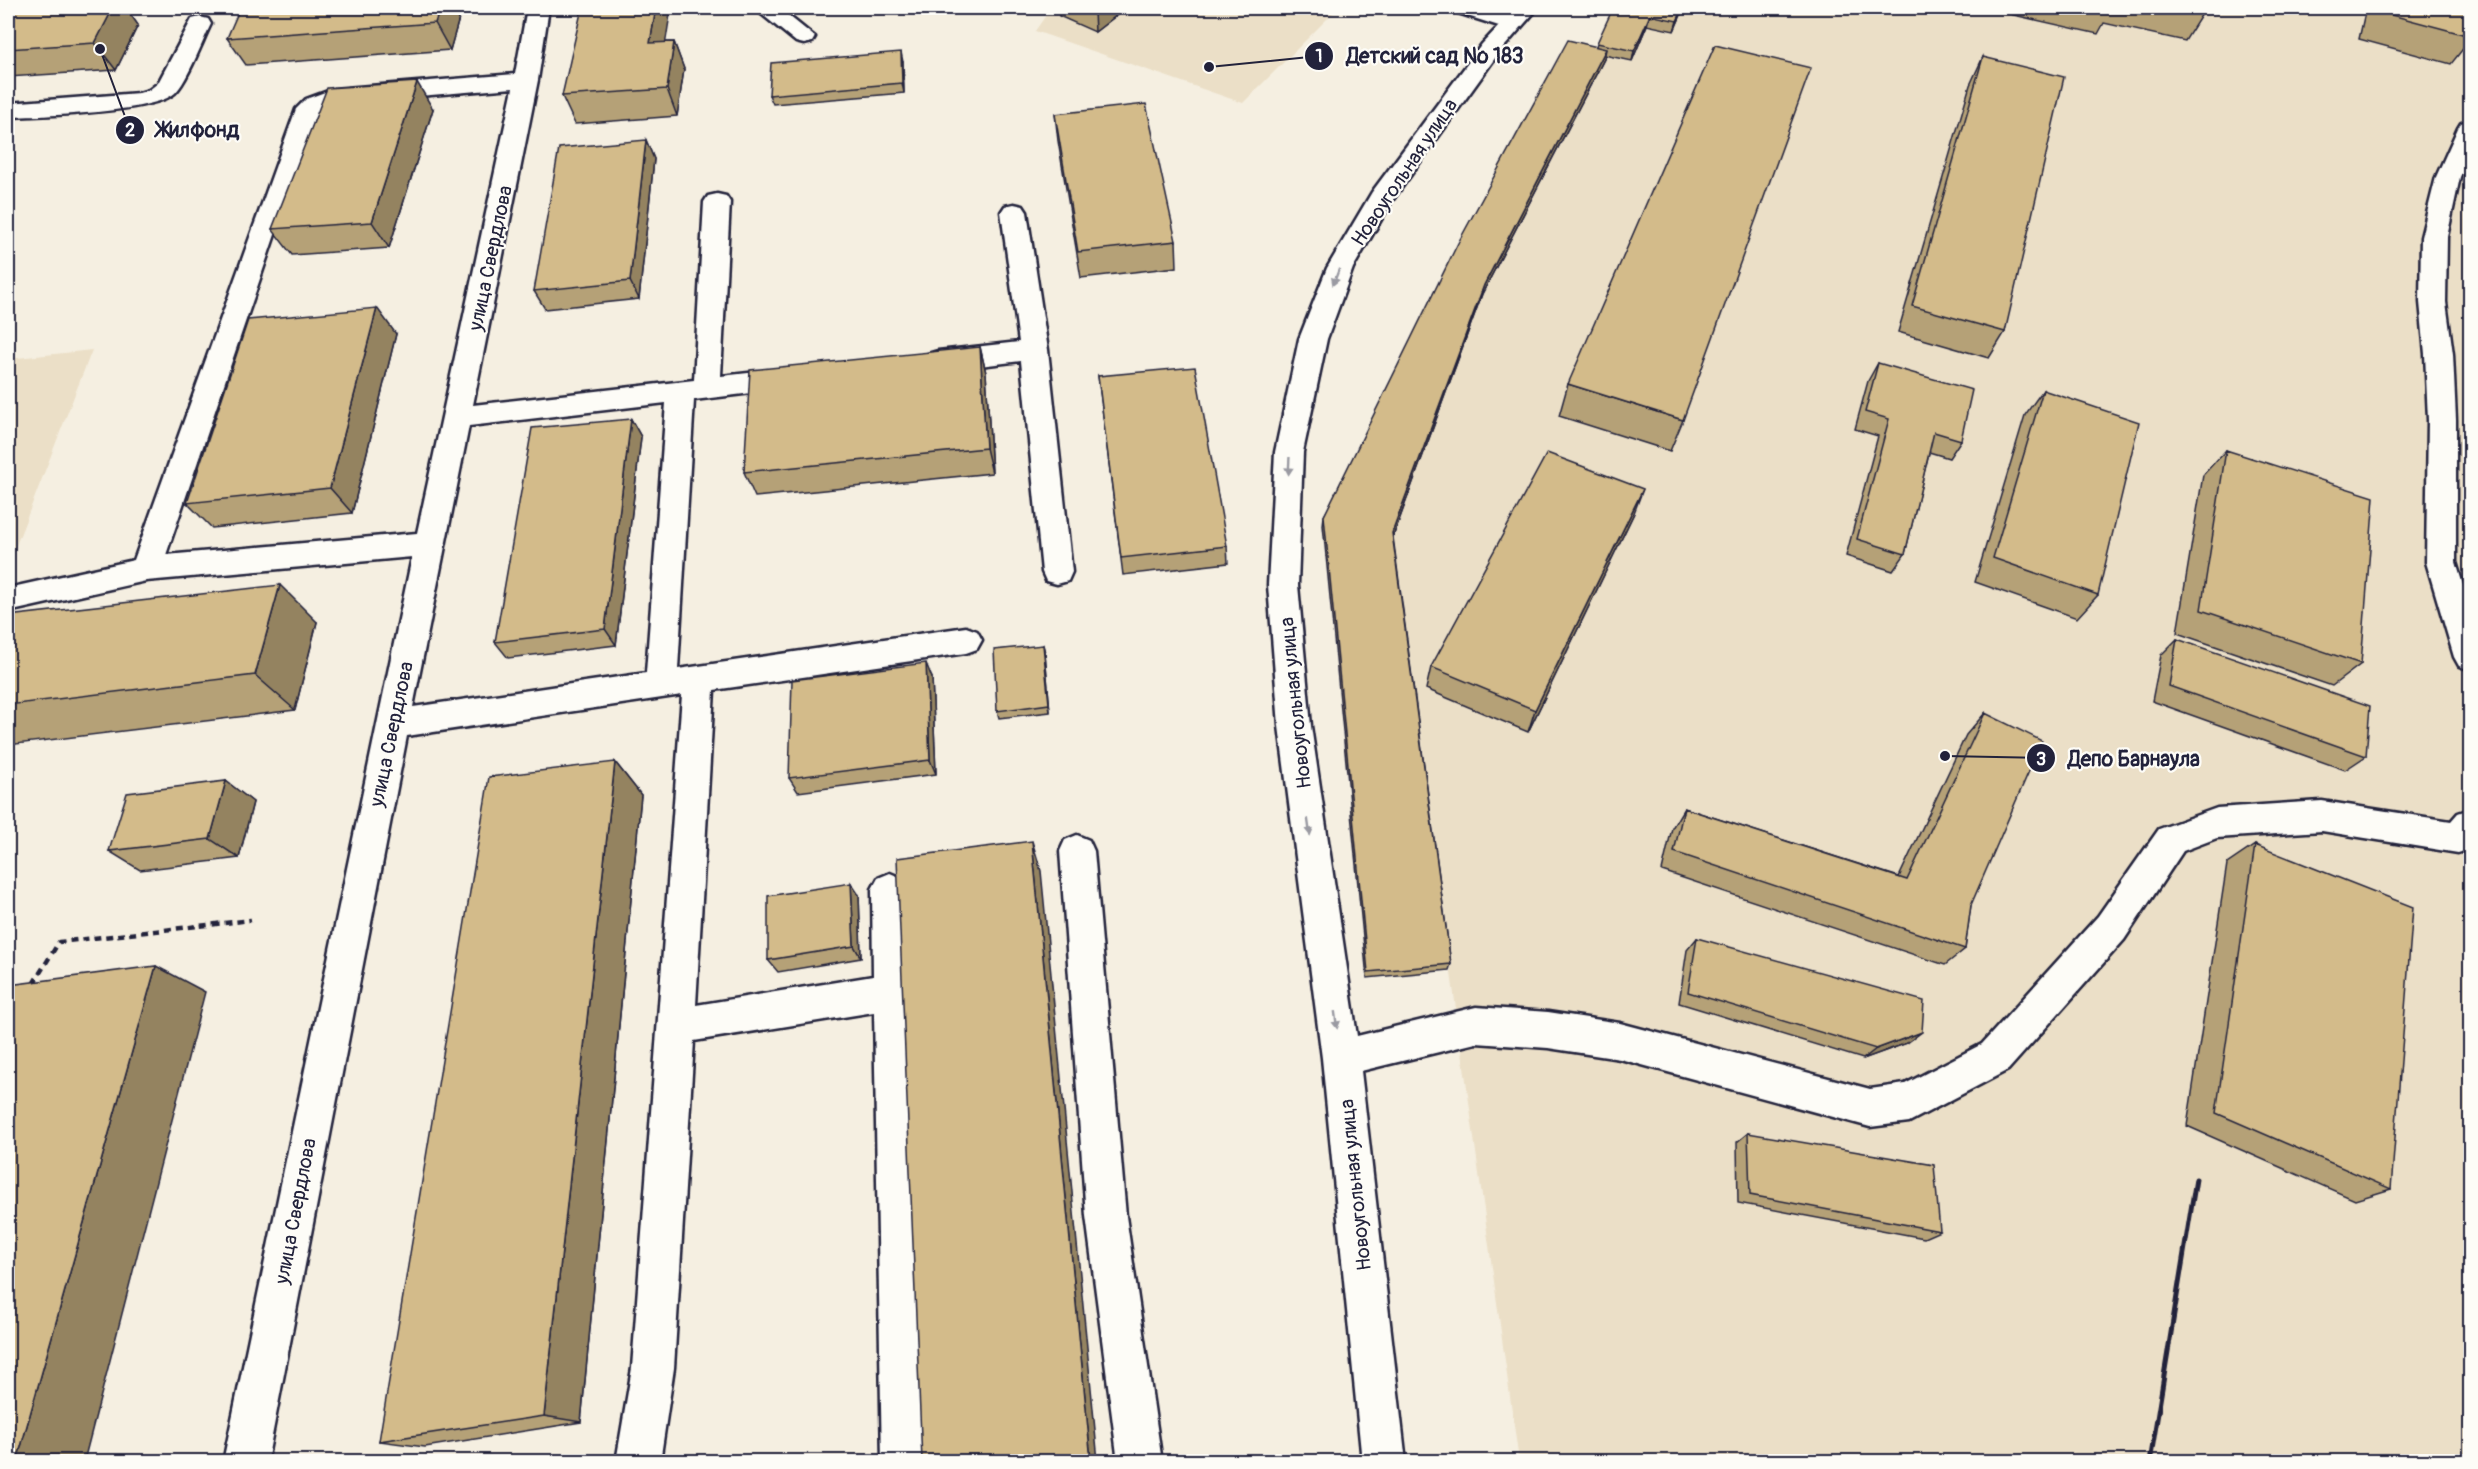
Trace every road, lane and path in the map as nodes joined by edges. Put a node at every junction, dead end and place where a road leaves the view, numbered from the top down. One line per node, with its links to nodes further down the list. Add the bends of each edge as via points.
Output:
1 (538, 8): 7 (street, улица Свердлова)
2 (765, 8): 6 (street)
3 (1466, 8): 4 (street)
4 (1520, 15): 33 (street, Новоугольная улица, one-way to 33, via 1490,49 1381,198 1340,268 1313,339 1289,452 1284,603 1295,726)
5 (200, 24): 8 (street, via 168,87 157,95 140,100)
6 (804, 37)
7 (526, 80): 16 (street, улица Свердлова); 18 (street, via 333,96 314,104 304,114)
8 (8, 110)
9 (2470, 128): 22 (street, via 2448,177 2434,237 2433,302 2442,420 2441,562)
10 (717, 202): 15 (street)
11 (1014, 212): 12 (street)
12 (1034, 350): 13 (street); 19 (street)
13 (917, 363)
14 (824, 374): 15 (street)
15 (694, 390): 16 (street); 24 (street)
16 (457, 417): 17 (street, улица Свердлова)
17 (430, 544): 18 (street); 25 (street, улица Свердлова)
18 (146, 569): 20 (street)
19 (1057, 572)
20 (8, 600)
21 (966, 640): 23 (street)
22 (2470, 657)
23 (699, 679): 24 (street); 32 (street)
24 (661, 685): 25 (street)
25 (393, 724): 34 (street, улица Свердлова)
26 (2470, 824): 33 (street, via 2458,838 2322,816 2274,817 2217,823 2171,840 2111,928 1995,1057 1909,1103 1870,1108 1620,1041 1548,1030 1476,1025)
27 (1077, 851): 37 (street, via 1106,1216)
28 (890, 889): 31 (street)
29 (251, 920): 30 (path, via 59,942)
30 (30, 988)
31 (892, 991): 32 (street); 36 (street)
32 (676, 1026): 35 (street, via 653,1368)
33 (1341, 1058): 38 (street, Новоугольная улица)
34 (245, 1461)
35 (638, 1461)
36 (904, 1461)
37 (1140, 1461)
38 (1384, 1461)

